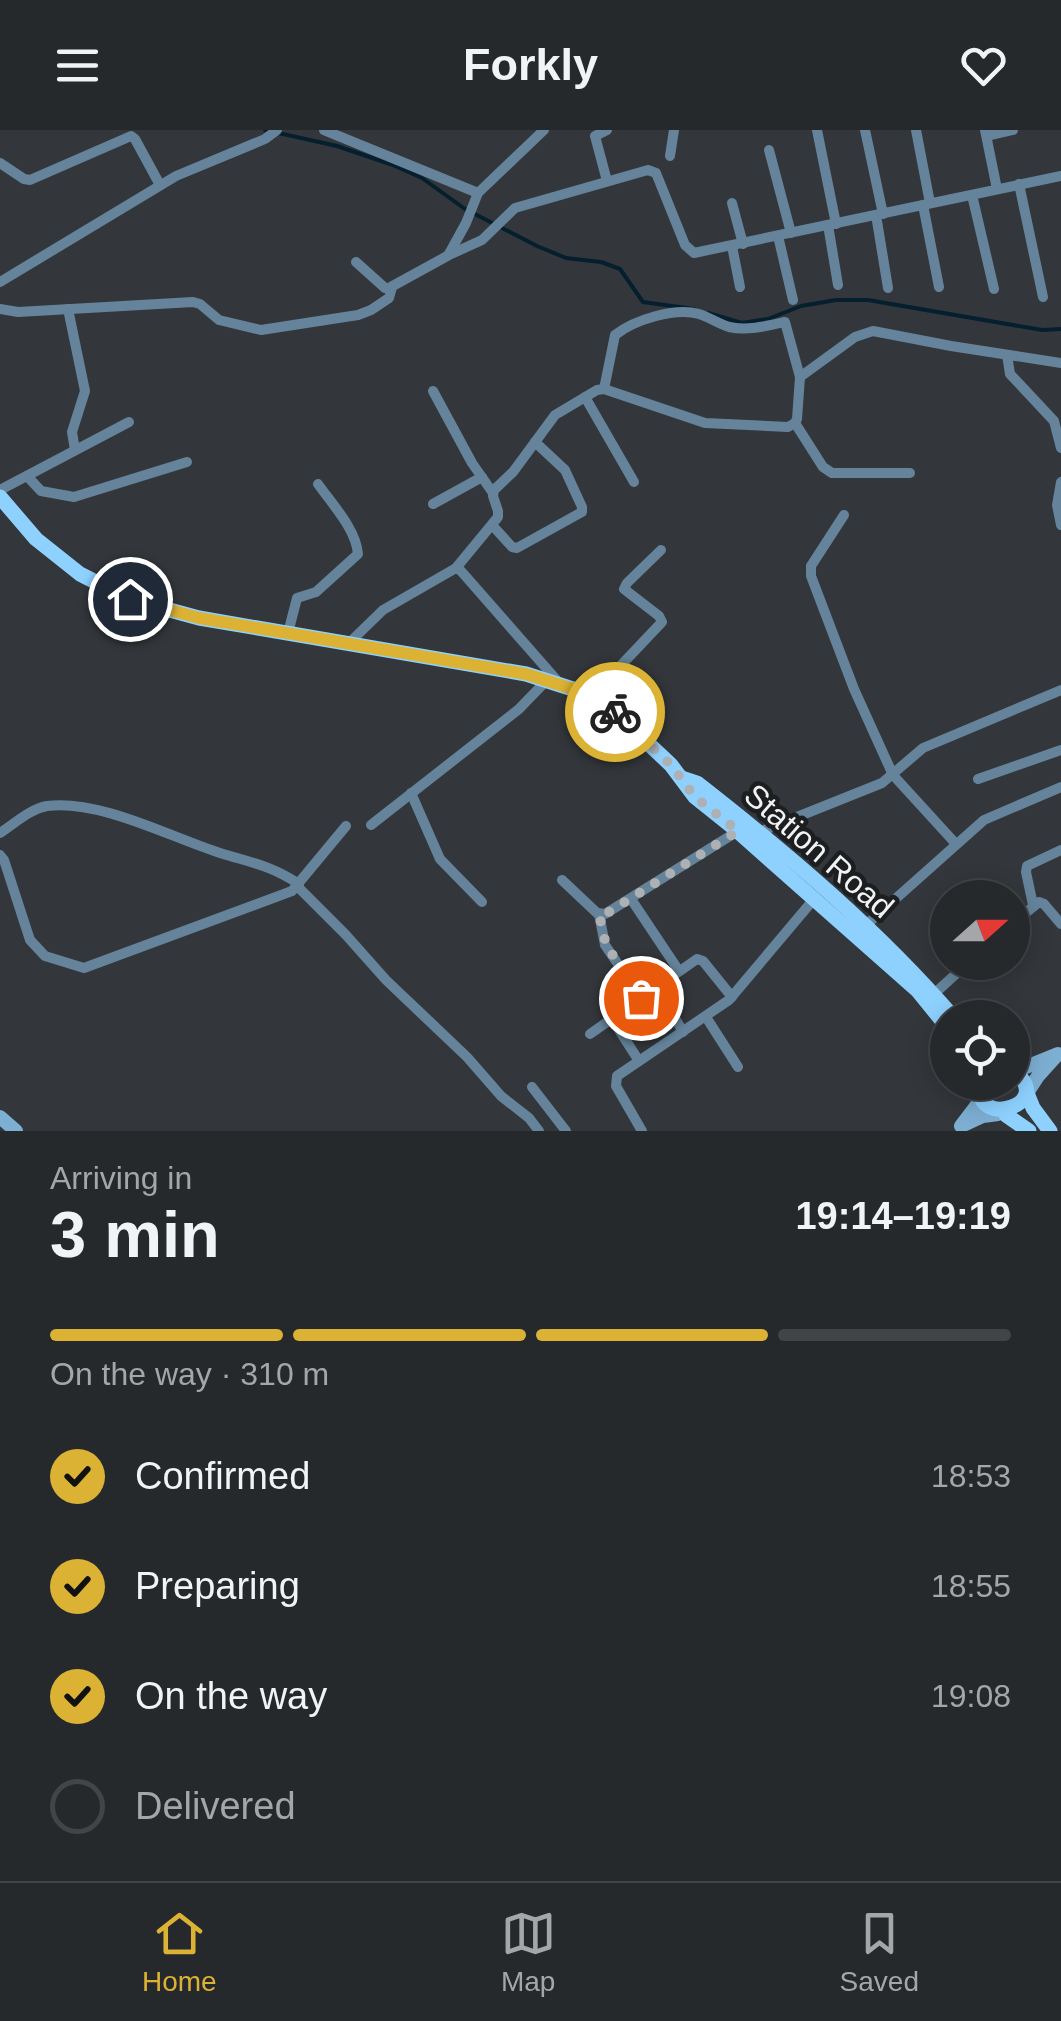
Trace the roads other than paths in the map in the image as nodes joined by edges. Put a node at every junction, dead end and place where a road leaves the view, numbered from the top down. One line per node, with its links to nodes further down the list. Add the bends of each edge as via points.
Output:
1 (277, 130): 17 (street)
2 (324, 130): 19 (street)
3 (544, 130): 19 (street)
4 (606, 130): 15 (street, via 595,136)
5 (674, 130): 12 (street)
6 (817, 130): 24 (street)
7 (865, 130): 23 (street)
8 (916, 130): 22 (street)
9 (1014, 130): 10 (street)
10 (986, 133): 18 (street)
11 (770, 150): 25 (street)
12 (670, 156)
13 (0, 164): 17 (street, via 30,180 131,136)
14 (1061, 176): 16 (street)
15 (607, 181): 27 (street, via 653,170 689,250); 28 (street, via 518,207 482,240)
16 (1019, 184): 18 (street); 37 (street)
17 (160, 186): 30 (street)
18 (998, 189): 20 (street)
19 (478, 194): 28 (street)
20 (972, 194): 22 (street); 36 (street)
21 (732, 203): 27 (street)
22 (926, 204): 23 (street); 35 (street)
23 (879, 214): 24 (street); 34 (street)
24 (832, 224): 25 (street); 31 (street)
25 (791, 233): 26 (street)
26 (778, 236): 27 (street); 38 (street)
27 (737, 245): 33 (street)
28 (448, 255): 32 (street)
29 (356, 262): 32 (street)
30 (0, 282)
31 (838, 286)
32 (392, 287): 39 (street, via 390,298 364,314 262,330 219,320 193,302)
33 (740, 287)
34 (888, 288)
35 (939, 288)
36 (994, 289)
37 (1043, 297)
38 (793, 300)
39 (68, 309): 40 (street); 51 (street, via 85,392 72,432)
40 (0, 310)
41 (1007, 354): 42 (street); 43 (street, via 873,331 854,336); 50 (street, via 1010,374 1054,422)
42 (1060, 363)
43 (800, 377): 44 (street, via 785,322 731,328 694,312 630,323 615,334); 48 (street)
44 (604, 390): 46 (street); 48 (street, via 704,424)
45 (433, 391): 55 (street)
46 (584, 397): 49 (street, via 555,415); 56 (street)
47 (130, 422): 51 (street)
48 (795, 423): 53 (street, via 832,473)
49 (535, 442): 60 (street); 63 (street, via 565,470 582,512 517,548)
50 (1061, 448)
51 (76, 450): 54 (street)
52 (187, 462): 54 (street, via 74,498 41,491)
53 (910, 473)
54 (28, 476): 59 (street)
55 (482, 477): 60 (street); 61 (street)
56 (634, 482)
57 (1061, 482): 64 (street)
58 (318, 484): 67 (street, via 358,554 316,592 297,598)
59 (0, 493): 67 (main road, Station Road, via 36,539 80,574 130,599)
60 (493, 493): 63 (street, via 498,513)
61 (433, 504)
62 (844, 514): 73 (street, via 811,576)
63 (492, 525): 66 (street)
64 (1061, 525)
65 (661, 550): 71 (street, via 624,589 662,622)
66 (456, 568): 68 (street, via 383,610); 69 (street)
67 (288, 633): 68 (main road, Station Road)
68 (348, 644): 69 (main road, Station Road)
69 (554, 683): 71 (main road, Station Road); 76 (street)
70 (1061, 690): 73 (street, via 923,748)
71 (590, 698): 80 (main road, Station Road, via 616,713 682,778 699,784)
72 (1061, 750): 74 (street)
73 (893, 775): 80 (street); 81 (street)
74 (978, 780)
75 (1061, 787): 81 (street, via 986,818)
76 (411, 794): 78 (street); 88 (street, via 444,865)
77 (346, 826): 85 (street)
78 (370, 826)
79 (0, 834): 85 (street, via 44,807 96,809)
80 (749, 835): 86 (street); 87 (main road, Station Road); 93 (main road, Station Road, via 794,860)
81 (956, 844): 93 (street)
82 (1061, 850): 89 (street, via 1027,866)
83 (0, 855): 85 (street, via 30,940 45,956 84,968 290,892)
84 (562, 880): 91 (street)
85 (301, 882): 120 (street, via 386,980)
86 (631, 899): 91 (street); 94 (street)
87 (814, 899): 98 (street); 101 (main road, Station Road)
88 (482, 902)
89 (1034, 905): 90 (street); 92 (street, via 1044,904)
90 (1030, 908)
91 (599, 914): 99 (street, via 606,945)
92 (1061, 924)
93 (865, 926): 97 (main road, Station Road)
94 (678, 971): 96 (street); 98 (street, via 700,959)
95 (949, 980): 97 (street)
96 (656, 987): 99 (street); 104 (street)
97 (934, 994): 100 (main road, Station Road)
98 (732, 997): 102 (street)
99 (641, 998): 103 (street)
100 (939, 1000)
101 (930, 1006)
102 (706, 1016): 104 (street); 109 (street)
103 (612, 1019): 105 (street); 107 (street)
104 (684, 1032): 107 (street)
105 (590, 1034)
106 (1060, 1054): 108 (street); 111 (street)
107 (639, 1062): 122 (street, via 615,1082)
108 (1030, 1065)
109 (738, 1067)
110 (532, 1087): 121 (street)
111 (1030, 1088)
112 (978, 1100): 118 (street)
113 (983, 1100): 116 (main road)
114 (1024, 1100): 116 (main road)
115 (1030, 1100): 124 (main road)
116 (1002, 1114): 118 (street); 123 (main road)
117 (0, 1117): 119 (street)
118 (957, 1128)
119 (16, 1131)
120 (539, 1131)
121 (566, 1131)
122 (642, 1131)
123 (1029, 1131)
124 (1050, 1131)

